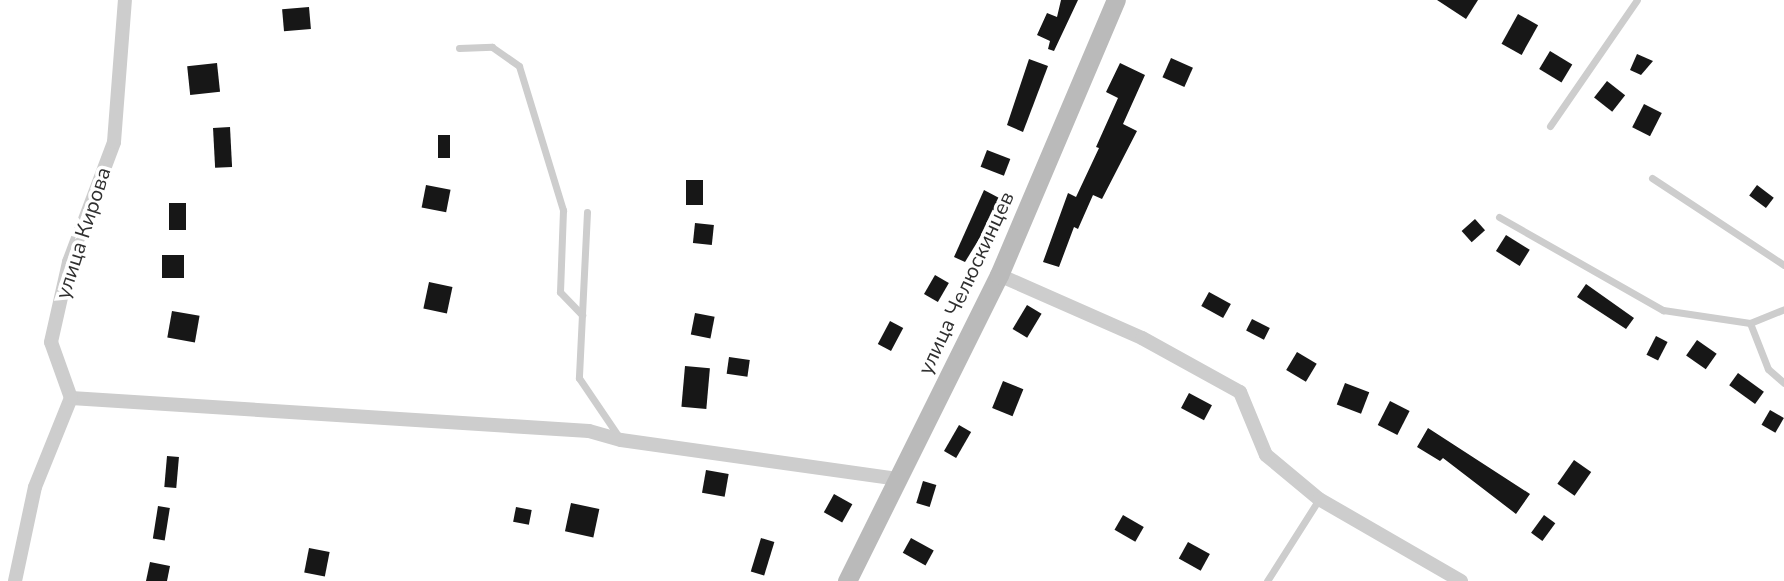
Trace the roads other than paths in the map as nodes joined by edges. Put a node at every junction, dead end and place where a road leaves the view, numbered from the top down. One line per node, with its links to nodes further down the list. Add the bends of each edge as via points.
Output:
1 (125, 0): 15 (street, улица Кирова, via 114,142 69,262 51,342)
2 (1116, 0): 10 (street, улица Челюскинцев)
3 (1637, 0): 5 (lane)
4 (459, 48): 12 (lane, via 492,47 519,66 563,210 560,292)
5 (1550, 126)
6 (1652, 178): 9 (lane)
7 (586, 212): 12 (lane)
8 (1499, 217): 13 (lane, via 1663,310)
9 (1784, 265)
10 (999, 275): 17 (street, улица Челюскинцев); 18 (street, via 1142,338 1240,391 1266,455)
11 (1784, 309): 13 (lane)
12 (582, 315): 16 (lane, via 579,378)
13 (1750, 323): 14 (lane, via 1769,369)
14 (1784, 383)
15 (71, 398): 16 (street, via 589,431); 19 (street, via 35,487)
16 (621, 440): 17 (street)
17 (897, 479): 20 (street, улица Челюскинцев)
18 (1319, 499): 21 (lane); 22 (street)
19 (15, 581)
20 (847, 581)
21 (1267, 581)
22 (1461, 581)

